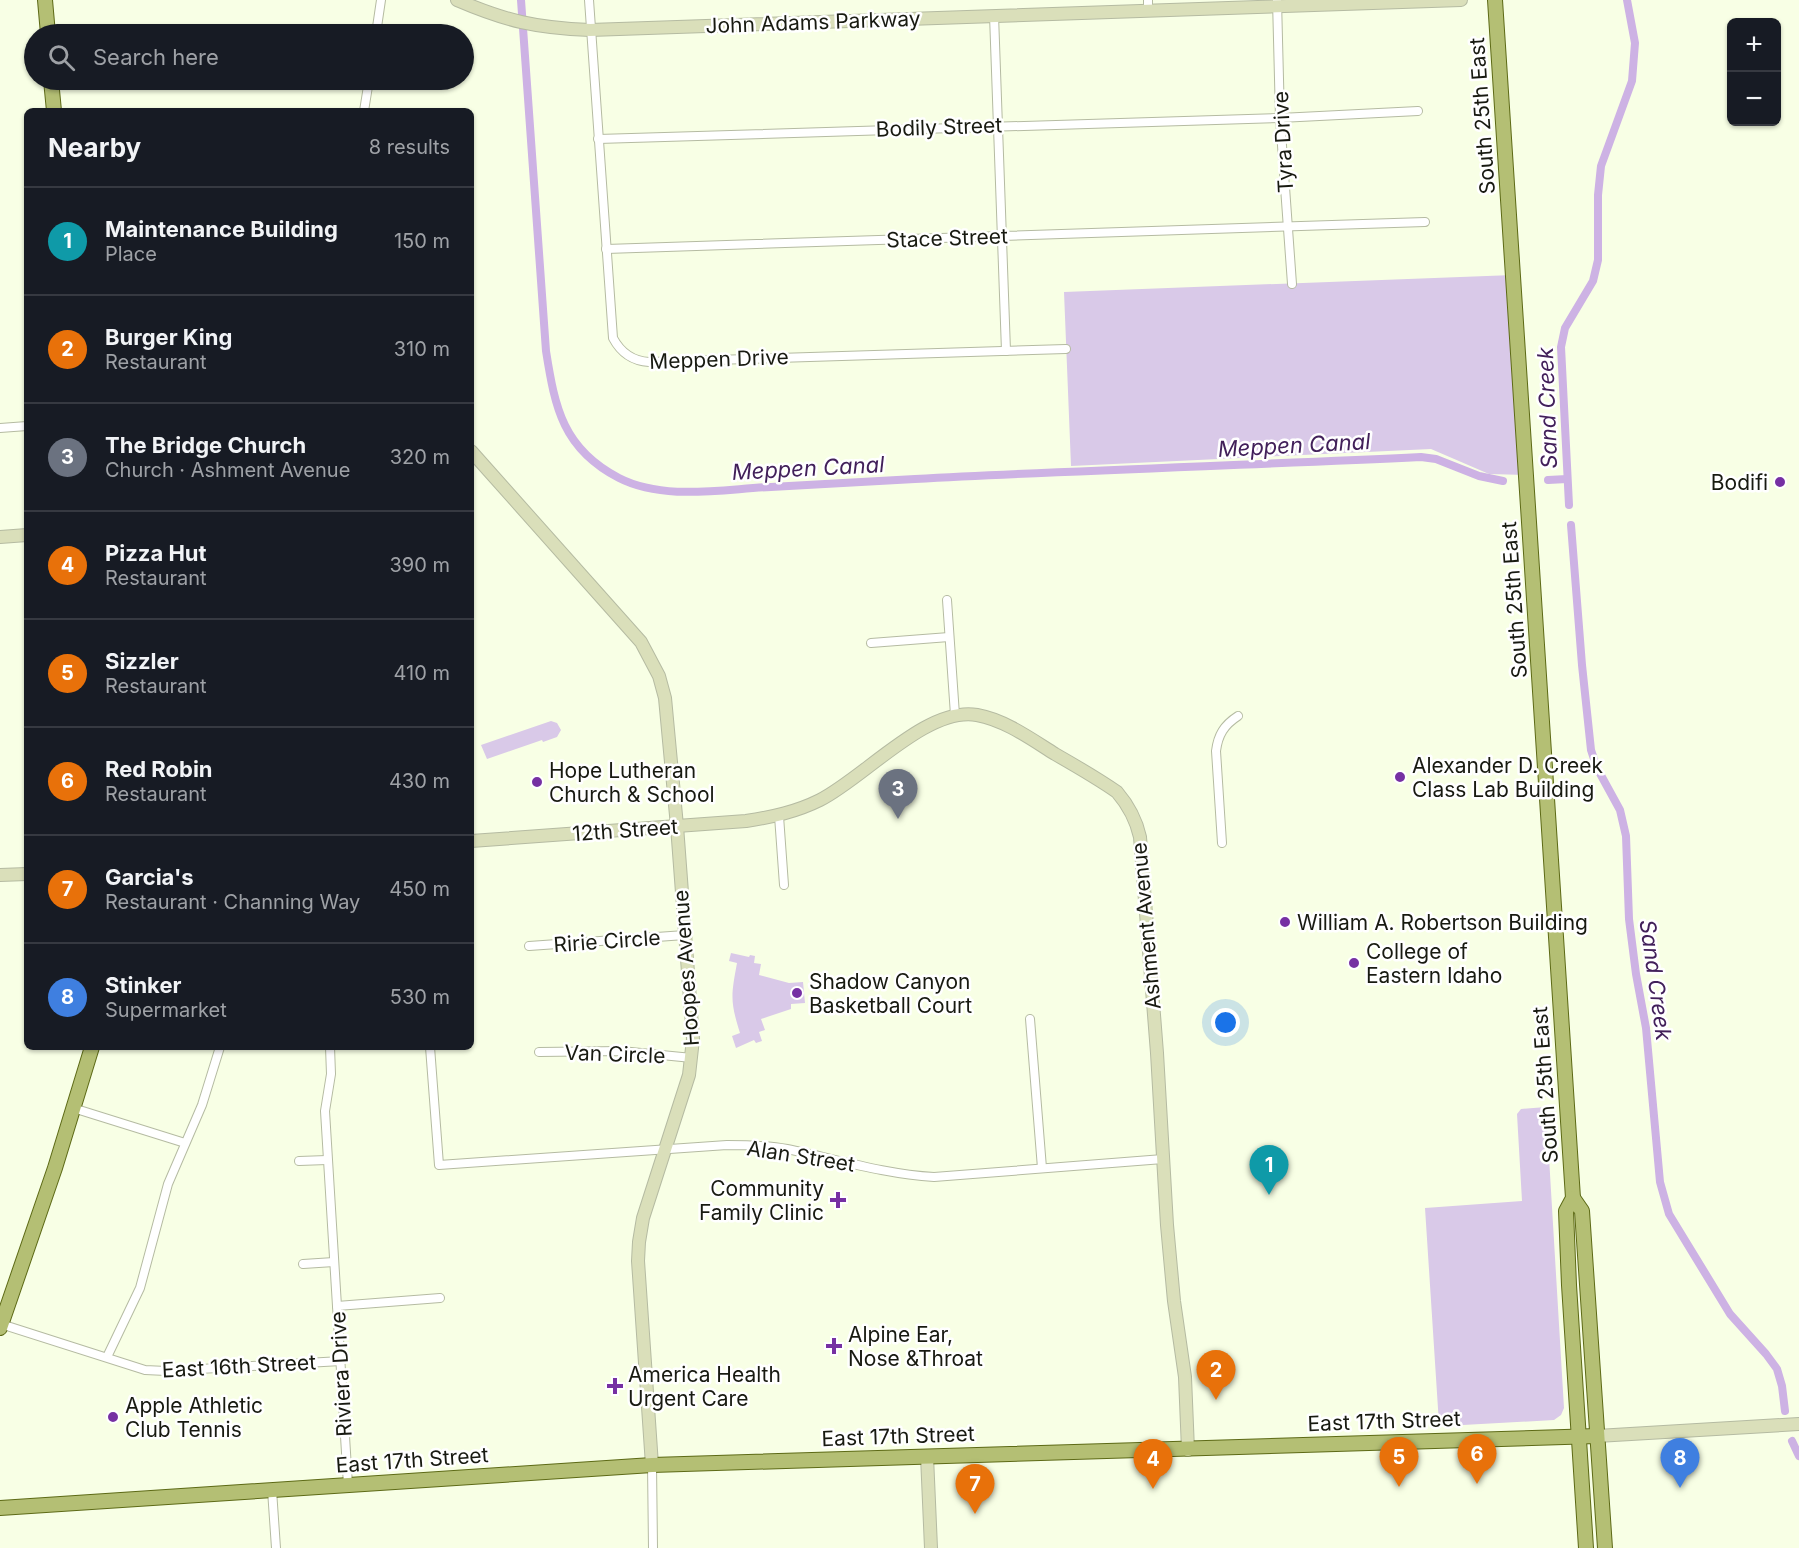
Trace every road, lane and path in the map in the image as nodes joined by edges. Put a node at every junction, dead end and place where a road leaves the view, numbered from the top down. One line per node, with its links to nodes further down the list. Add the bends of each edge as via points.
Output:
1 (45, 0): 11 (main road)
2 (381, 0): 12 (street)
3 (457, 0): 13 (street, John Adams Parkway, via 522,23)
4 (589, 0): 13 (street, Meppen Drive)
5 (1461, 0): 7 (street, John Adams Parkway)
6 (1495, 0): 62 (main road, South 25th East)
7 (1382, 1): 8 (street, John Adams Parkway)
8 (1277, 3): 9 (street, John Adams Parkway); 19 (street, Tyra Drive)
9 (1148, 5): 10 (street, John Adams Parkway)
10 (994, 15): 13 (street, John Adams Parkway); 20 (street)
11 (47, 24)
12 (377, 24)
13 (590, 30): 21 (street, Meppen Drive)
14 (52, 90): 16 (main road)
15 (367, 90): 17 (street)
16 (54, 108)
17 (364, 108)
18 (1418, 111): 19 (street, Bodily Street)
19 (1280, 118): 20 (street, Bodily Street); 23 (street, Tyra Drive)
20 (999, 125): 21 (street, Bodily Street); 24 (street)
21 (598, 139): 25 (street, Meppen Drive)
22 (1425, 222): 23 (street, Stace Street)
23 (1288, 227): 24 (street, Stace Street); 26 (street, Tyra Drive)
24 (1003, 236): 25 (street, Stace Street); 28 (street)
25 (606, 249): 28 (street, Meppen Drive, via 613,338 625,354 637,361)
26 (1292, 284)
27 (1066, 349): 28 (street, Meppen Drive)
28 (1006, 351)
29 (24, 426): 30 (street)
30 (0, 428)
31 (474, 454): 40 (street, Hoopes Avenue, via 641,642 652,660 665,699)
32 (24, 536): 33 (street)
33 (0, 537)
34 (947, 600): 35 (street)
35 (949, 637): 36 (street); 37 (street)
36 (871, 643)
37 (955, 715): 39 (street, Ashment Avenue, via 932,724 822,799); 58 (street, Ashment Avenue, via 991,719 1094,776 1117,792 1137,823)
38 (1238, 716): 42 (street, via 1224,726 1217,742)
39 (779, 816): 40 (street, 12th Street); 45 (street)
40 (677, 826): 41 (street, 12th Street); 46 (street, Hoopes Avenue)
41 (474, 841)
42 (1222, 843)
43 (24, 874): 44 (street)
44 (0, 875)
45 (784, 885)
46 (685, 935): 47 (street, Ririe Circle); 54 (street, Hoopes Avenue)
47 (529, 946)
48 (1030, 1019): 61 (street)
49 (91, 1050): 55 (main road)
50 (219, 1050): 56 (street)
51 (330, 1050): 59 (street, Riviera Drive, via 325,1110)
52 (430, 1050): 57 (street, Alan Street, via 440,1166)
53 (539, 1052): 54 (street, Van Circle, via 621,1051)
54 (692, 1059): 57 (street, Hoopes Avenue)
55 (73, 1108): 56 (street); 67 (main road)
56 (185, 1143): 68 (street, via 168,1184 140,1288)
57 (665, 1149): 61 (street, Alan Street, via 762,1146 903,1175 933,1177); 75 (street, Hoopes Avenue, via 639,1242)
58 (1162, 1159): 61 (street, Alan Street); 73 (street, Ashment Avenue, via 1185,1377)
59 (327, 1160): 60 (street); 63 (street, Riviera Drive)
60 (299, 1161)
61 (1042, 1168)
62 (1573, 1198): 71 (main road, South 25th East, via 1582,1211); 72 (main road, South 25th East, via 1566,1211)
63 (334, 1262): 64 (street); 66 (street, Riviera Drive)
64 (303, 1264)
65 (440, 1298): 66 (street)
66 (338, 1306): 69 (street, Riviera Drive)
67 (1, 1326): 68 (street, East 16th Street)
68 (107, 1357): 69 (street, East 16th Street, via 145,1370 166,1371)
69 (341, 1360): 76 (street, Riviera Drive)
70 (1799, 1425): 71 (street, East 17th Street)
71 (1597, 1436): 72 (main road, East 17th Street); 83 (main road, South 25th East)
72 (1579, 1437): 73 (main road, East 17th Street); 82 (main road, South 25th East)
73 (1188, 1450): 74 (main road, East 17th Street)
74 (927, 1456): 75 (main road, East 17th Street); 81 (street)
75 (652, 1465): 76 (main road, East 17th Street); 80 (street, Hoopes Avenue)
76 (348, 1485): 77 (main road, East 17th Street)
77 (272, 1490): 78 (main road, East 17th Street); 79 (street)
78 (0, 1508)
79 (276, 1548)
80 (653, 1548)
81 (931, 1548)
82 (1586, 1548)
83 (1605, 1548)

